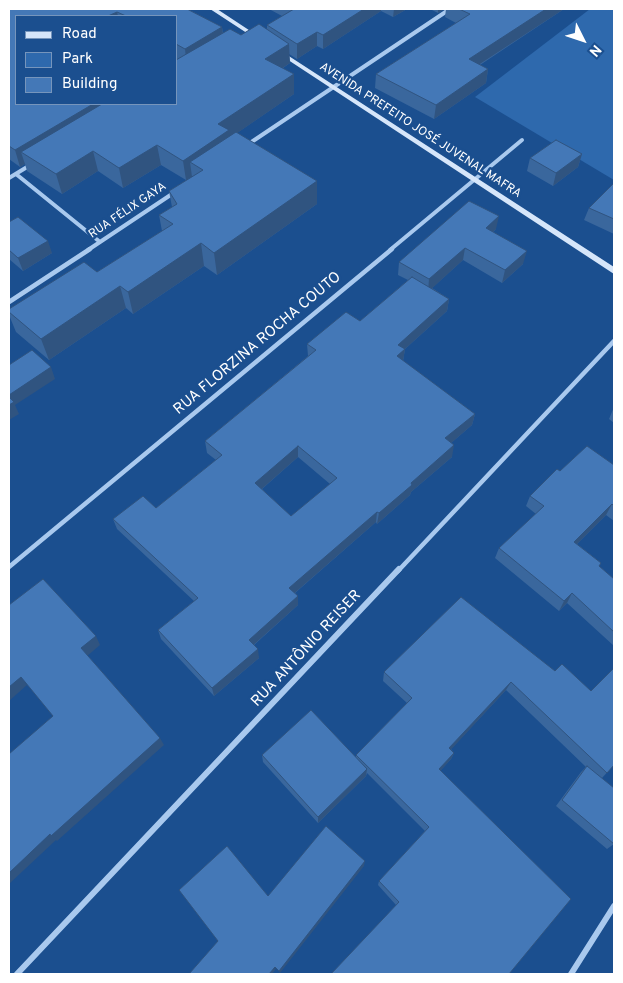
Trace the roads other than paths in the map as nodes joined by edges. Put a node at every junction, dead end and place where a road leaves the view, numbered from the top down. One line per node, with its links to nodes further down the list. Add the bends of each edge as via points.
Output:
1 (215, 9): 3 (main road, AVENIDA PREFEITO JOSÉ JUVENAL MAFRA, via 247,35)
2 (450, 9): 3 (street)
3 (334, 87): 5 (street); 9 (main road, AVENIDA PREFEITO JOSÉ JUVENAL MAFRA)
4 (522, 140): 9 (street, RUA FLORZINA ROCHA COUTO)
5 (241, 148)
6 (41, 159): 7 (street)
7 (16, 174): 8 (street); 11 (street)
8 (9, 178)
9 (474, 180): 12 (main road, AVENIDA PREFEITO JOSÉ JUVENAL MAFRA); 15 (street, RUA FLORZINA ROCHA COUTO)
10 (183, 187): 11 (street, RUA FÉLIX GAYA)
11 (100, 242): 13 (street, RUA FÉLIX GAYA)
12 (614, 271)
13 (9, 302)
14 (614, 341): 17 (street, RUA ANTÔNIO REISER)
15 (9, 567)
16 (614, 906): 18 (street)
17 (17, 974)
18 (571, 974)

